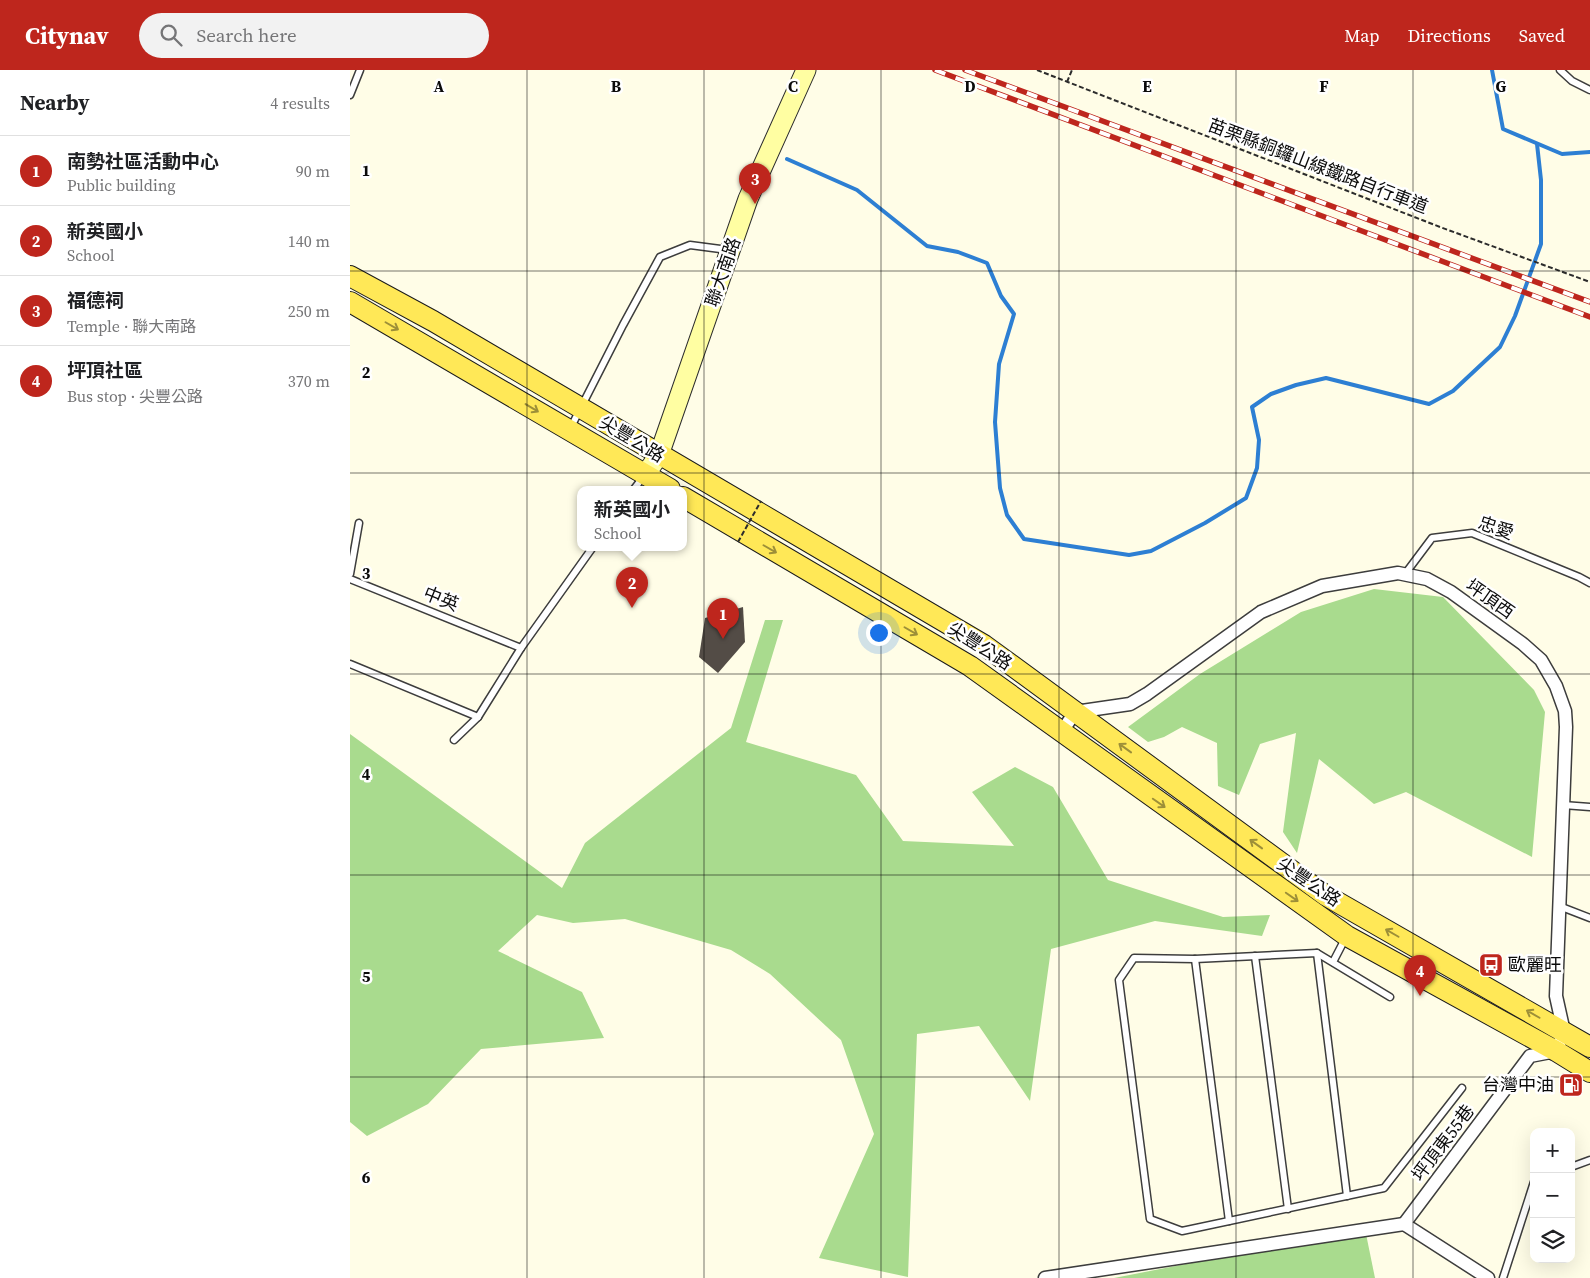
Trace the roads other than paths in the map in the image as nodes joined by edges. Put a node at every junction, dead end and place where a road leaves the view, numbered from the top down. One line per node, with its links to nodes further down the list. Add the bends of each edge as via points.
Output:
1 (360, 70): 5 (lane)
2 (806, 70): 6 (street, 聯大南路, via 748,199)
3 (1560, 70): 4 (lane)
4 (1590, 90)
5 (350, 94)
6 (730, 250): 9 (lane, via 690,245 660,257); 11 (street, 聯大南路)
7 (350, 276): 9 (main road, 尖豐公路)
8 (350, 302): 10 (main road, 尖豐公路, one-way to 10)
9 (580, 408): 10 (lane); 11 (main road, 尖豐公路)
10 (570, 430): 12 (main road, 尖豐公路)
11 (659, 454): 12 (street, 聯大南路); 15 (main road, 尖豐公路)
12 (640, 482): 13 (main road, 尖豐公路)
13 (657, 486)
14 (687, 498): 15 (main road, 尖豐公路)
15 (744, 519): 24 (main road, 尖豐公路, via 984,645); 26 (main road, 尖豐公路, one-way to 26, via 970,666)
16 (359, 523): 18 (lane)
17 (590, 551): 22 (lane)
18 (350, 574)
19 (1405, 574): 21 (lane, 忠愛, via 1432,538 1472,533); 24 (street, 坪頂西, via 1322,586 1261,612 1130,704); 28 (street, 坪頂西, via 1427,579 1451,592 1541,660 1556,686 1565,711)
20 (350, 579): 22 (lane, 中英)
21 (1590, 583)
22 (521, 648): 25 (lane)
23 (350, 664): 25 (lane)
24 (1075, 712): 26 (street); 38 (main road, 尖豐公路, one-way to 24, via 1325,895)
25 (478, 717): 27 (lane)
26 (1061, 732): 32 (main road, 尖豐公路, one-way to 32)
27 (454, 740)
28 (1563, 805): 29 (lane); 30 (street, 坪頂西)
29 (1590, 807)
30 (1559, 906): 31 (lane); 38 (street, 坪頂西, via 1556,996)
31 (1590, 918)
32 (1347, 936): 36 (lane); 40 (main road, 尖豐公路)
33 (1317, 953): 34 (lane); 36 (lane); 46 (lane)
34 (1256, 956): 35 (lane); 47 (lane)
35 (1195, 959): 48 (lane); 48 (lane, via 1134,958 1119,980 1150,1219 1182,1231)
36 (1333, 962): 37 (lane)
37 (1390, 997)
38 (1564, 1032): 39 (main road, 尖豐公路); 40 (street)
39 (1590, 1047)
40 (1556, 1051): 41 (main road, 尖豐公路); 49 (street, 坪頂東55巷, via 1530,1056)
41 (1590, 1072)
42 (1462, 1088): 46 (lane, via 1384,1188)
43 (1590, 1160): 44 (lane)
44 (1575, 1166)
45 (1530, 1194): 52 (lane)
46 (1347, 1196): 47 (lane)
47 (1288, 1209): 48 (lane)
48 (1229, 1221)
49 (1404, 1224): 50 (street); 51 (street)
50 (1045, 1278)
51 (1488, 1278)
52 (1503, 1278)

